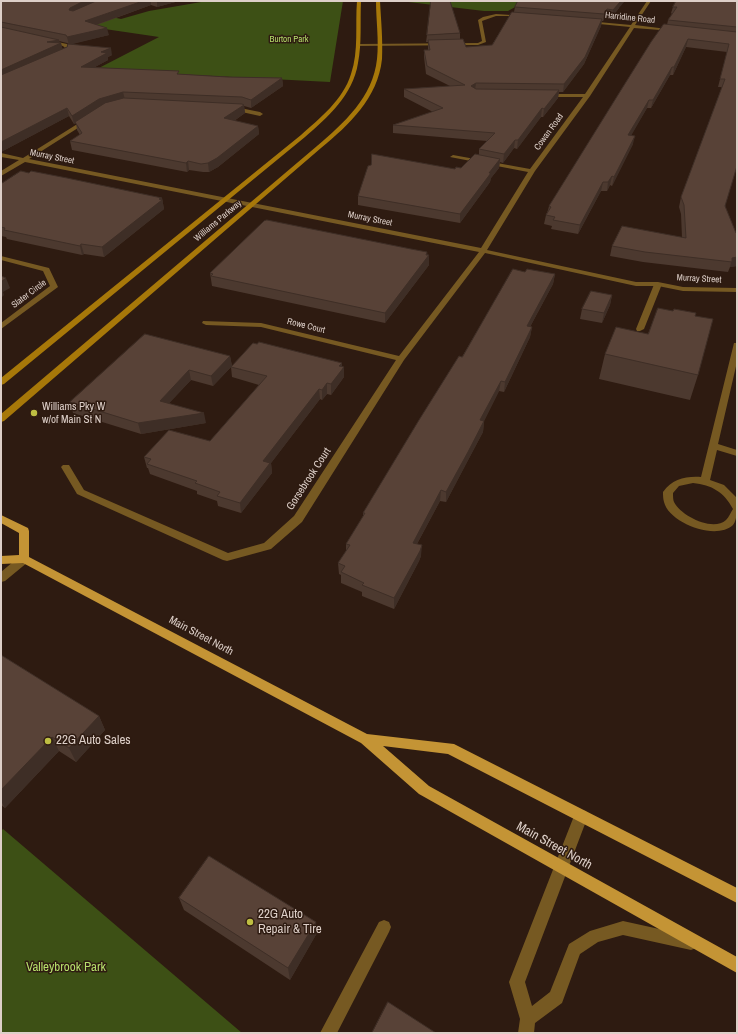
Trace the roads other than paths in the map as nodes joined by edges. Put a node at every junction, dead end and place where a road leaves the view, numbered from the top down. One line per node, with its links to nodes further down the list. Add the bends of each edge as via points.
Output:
1 (359, 1): 9 (main road, Williams Parkway)
2 (378, 1): 10 (main road, Williams Parkway)
3 (649, 1): 6 (street, Cowan Road)
4 (532, 17): 10 (street, via 509,14 484,17 480,20 484,42 478,44)
5 (579, 21): 6 (street, Harridine Road)
6 (634, 26): 7 (street, Harridine Road); 13 (street, Cowan Road)
7 (682, 31)
8 (44, 40): 11 (street, via 68,48 66,53)
9 (358, 45): 10 (street); 22 (main road, Williams Parkway, via 354,72 331,110)
10 (379, 45): 23 (main road, Williams Parkway, via 377,74 356,111 321,146)
11 (52, 60)
12 (539, 95): 13 (street)
13 (587, 96): 20 (street, Cowan Road)
14 (221, 108): 15 (street, via 243,109)
15 (260, 114)
16 (92, 117): 19 (street)
17 (1, 155): 19 (street, Murray Street)
18 (453, 157): 20 (street)
19 (23, 160): 21 (street); 22 (street, Murray Street)
20 (532, 171): 24 (street, Cowan Road)
21 (1, 174)
22 (226, 199): 23 (street, Murray Street); 33 (main road, Williams Parkway)
23 (252, 205): 24 (street, Murray Street); 34 (main road, Williams Parkway)
24 (483, 251): 26 (street, Murray Street, via 636,284); 32 (street, Gorsebrook Court)
25 (1, 258): 29 (street, Slater Circle, via 46,270 54,287)
26 (658, 284): 27 (street, Murray Street, via 683,289); 30 (street)
27 (737, 290)
28 (206, 323): 32 (street, Rowe Court, via 261,325)
29 (1, 327)
30 (640, 329)
31 (737, 346): 35 (street)
32 (401, 359): 37 (street, Gorsebrook Court, via 298,519 267,546 227,557 80,492)
33 (1, 382)
34 (1, 419)
35 (713, 445): 36 (street); 38 (street)
36 (737, 452)
37 (66, 467)
38 (705, 481): 39 (street, via 727,492); 39 (street, via 681,481 672,486 667,501 672,510 692,524 705,527 729,523 735,517)
39 (737, 509)
40 (1, 519): 41 (main road, via 24,531)
41 (24, 559): 42 (main road); 43 (street); 44 (main road, Main Street North)
42 (1, 560)
43 (1, 578)
44 (366, 739): 45 (main road, Main Street North, via 450,748); 46 (main road, Main Street North, via 424,790)
45 (581, 816): 46 (street); 47 (main road, Main Street North)
46 (560, 868): 49 (main road, Main Street North); 51 (street, via 518,982)
47 (737, 896)
48 (384, 927): 52 (street)
49 (699, 945): 50 (main road, Main Street North); 51 (street, via 622,928 595,936 574,949 556,997)
50 (737, 965)
51 (527, 1026)
52 (328, 1033)

